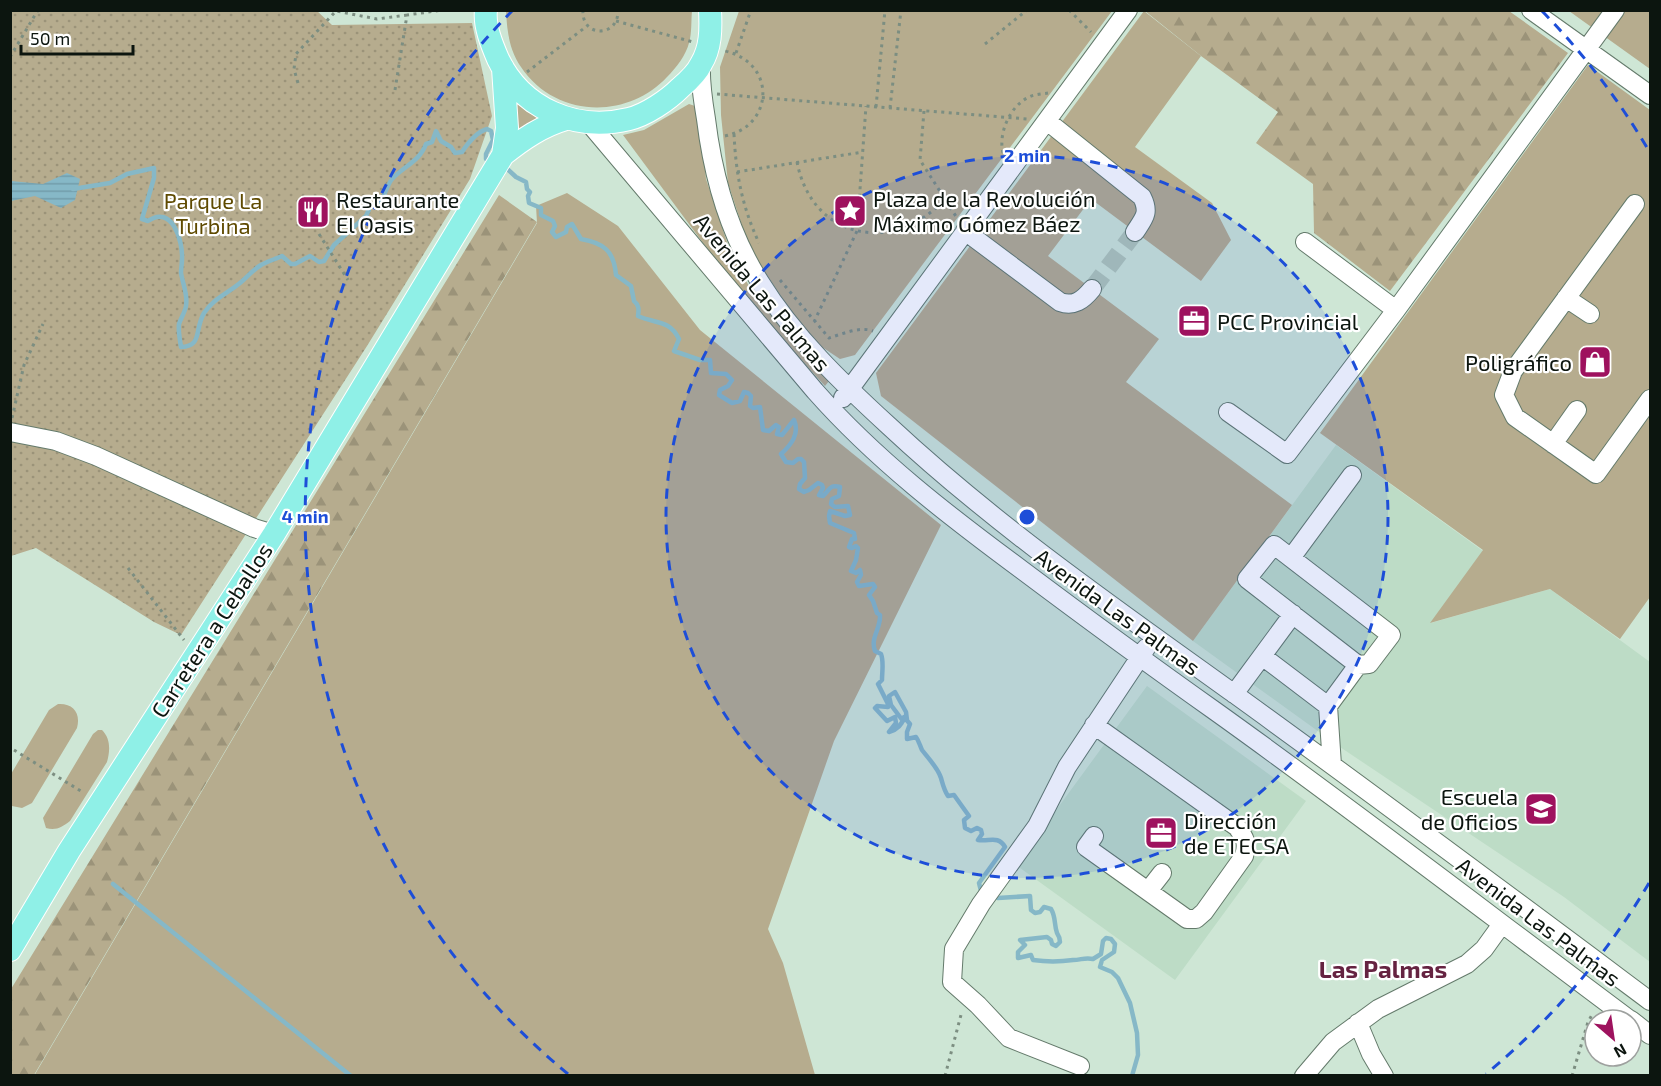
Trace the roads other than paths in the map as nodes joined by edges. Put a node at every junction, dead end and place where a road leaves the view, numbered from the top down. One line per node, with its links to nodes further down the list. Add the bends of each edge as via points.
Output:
1 (722, 10): 6 (main road)
2 (1128, 10): 12 (street)
3 (1532, 10): 7 (street)
4 (1615, 10): 7 (street)
5 (485, 12): 9 (main road, via 495,52)
6 (711, 21): 8 (main road)
7 (1587, 50): 10 (street); 21 (street)
8 (701, 64): 13 (main road, via 667,100 631,119); 23 (street, Avenida Las Palmas, via 714,177 743,252 784,316)
9 (508, 76): 11 (main road, via 522,93); 14 (main road, Carretera a Ceballos)
10 (1650, 95)
11 (566, 119): 13 (main road); 14 (main road, Carretera a Ceballos, via 526,137)
12 (1047, 121): 16 (street); 17 (street, via 1142,197 1147,206 1145,216)
13 (590, 123): 26 (street, Avenida Las Palmas)
14 (503, 155): 31 (main road, Carretera a Ceballos)
15 (1635, 204): 20 (street)
16 (965, 231): 19 (street, via 1060,302 1077,303); 23 (street)
17 (1135, 232)
18 (1305, 242): 21 (street)
19 (1092, 289)
20 (1566, 298): 22 (street); 29 (street, via 1513,371 1504,395 1515,417)
21 (1396, 310): 27 (street, via 1287,454)
22 (1590, 314)
23 (849, 389): 26 (street); 34 (street, Avenida Las Palmas, via 970,498)
24 (1650, 399): 29 (street, via 1596,474)
25 (1577, 410): 29 (street)
26 (833, 412): 36 (street, Avenida Las Palmas, via 954,519)
27 (1228, 412)
28 (10, 432): 31 (street, via 56,441 96,456)
29 (1553, 444)
30 (1352, 475): 32 (street)
31 (274, 534): 48 (main road, Carretera a Ceballos, via 100,803)
32 (1291, 558): 33 (street, via 1274,545 1247,579); 37 (street, via 1391,635 1369,664)
33 (1293, 614): 35 (street); 37 (street)
34 (1154, 637): 36 (street); 38 (street, Avenida Las Palmas)
35 (1262, 656): 38 (street); 39 (street)
36 (1139, 658): 40 (street); 43 (street, Avenida Las Palmas)
37 (1358, 665): 39 (street)
38 (1234, 694): 41 (street, Avenida Las Palmas)
39 (1328, 706): 41 (street)
40 (1094, 725): 46 (street, via 1237,827 1245,839 1244,856 1196,919 1187,920); 52 (street, via 1037,826 954,949 952,982 1009,1038)
41 (1332, 765): 42 (street, Avenida Las Palmas)
42 (1386, 805): 43 (street); 49 (street, Avenida Las Palmas)
43 (1371, 826): 47 (street, Avenida Las Palmas)
44 (1094, 836): 46 (street, via 1086,847)
45 (1162, 873): 46 (street)
46 (1148, 891)
47 (1502, 924): 50 (street, Avenida Las Palmas); 51 (street, via 1467,964)
48 (10, 951)
49 (1650, 1001)
50 (1614, 1008)
51 (1358, 1023): 53 (street, via 1333,1042); 54 (street)
52 (1080, 1066)
53 (1304, 1076)
54 (1384, 1076)

